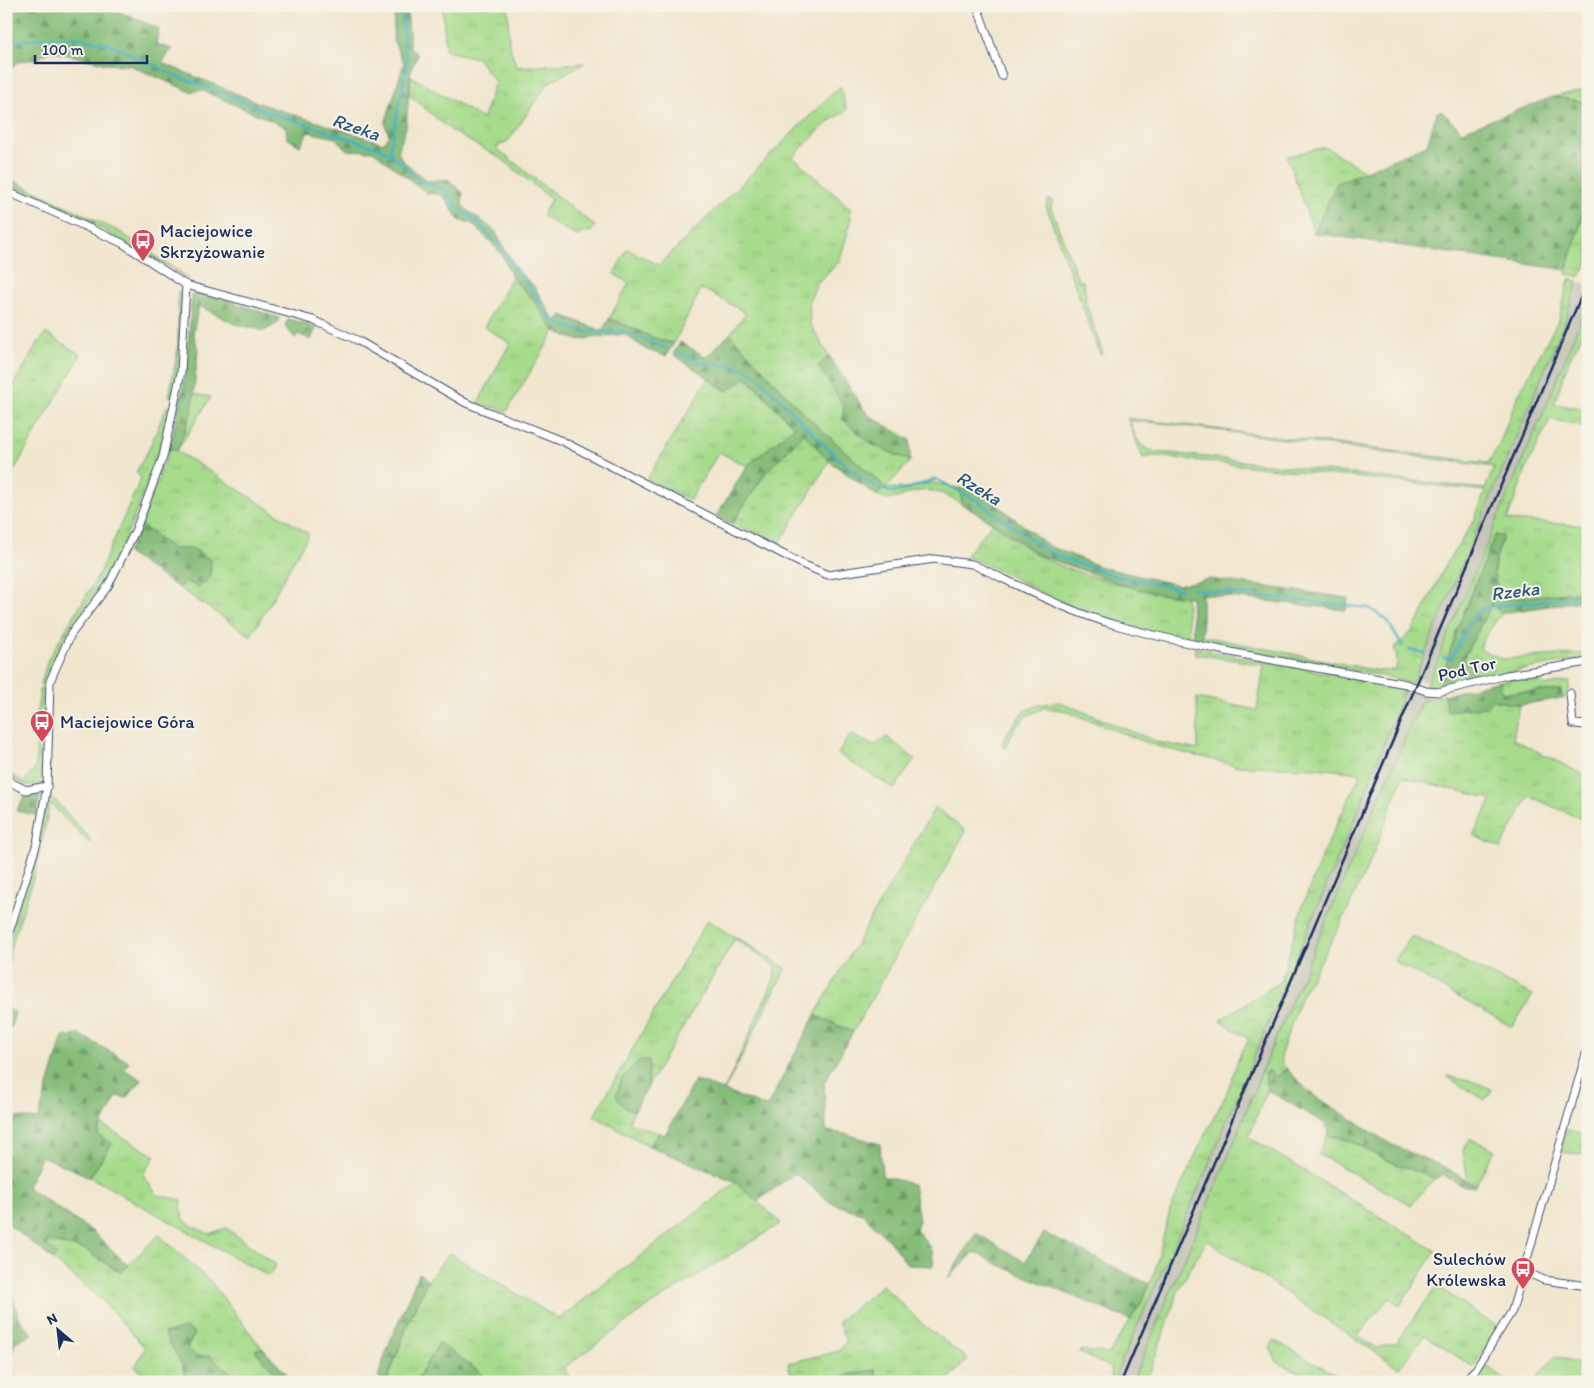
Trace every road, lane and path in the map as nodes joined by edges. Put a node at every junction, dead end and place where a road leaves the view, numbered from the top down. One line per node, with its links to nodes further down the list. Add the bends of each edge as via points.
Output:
1 (977, 6): 2 (street)
2 (1002, 76)
3 (6, 191): 4 (street, Pod Tor, via 122,243)
4 (186, 286): 5 (street, Pod Tor, via 313,320 357,340 466,403 562,441 828,575 934,559 961,561 1071,610 1118,626 1432,692 1507,675); 9 (street, via 181,372 163,457 136,529 108,586 71,634 50,681)
5 (1588, 662)
6 (1570, 693): 7 (street, via 1573,724)
7 (1588, 725)
8 (6, 780): 9 (street, via 26,790)
9 (47, 786): 10 (street, via 36,843)
10 (6, 942)
11 (1588, 1048): 12 (street)
12 (1524, 1271): 13 (street, via 1544,1280); 14 (street, via 1512,1311 1480,1364)
13 (1588, 1286)
14 (1463, 1382)

